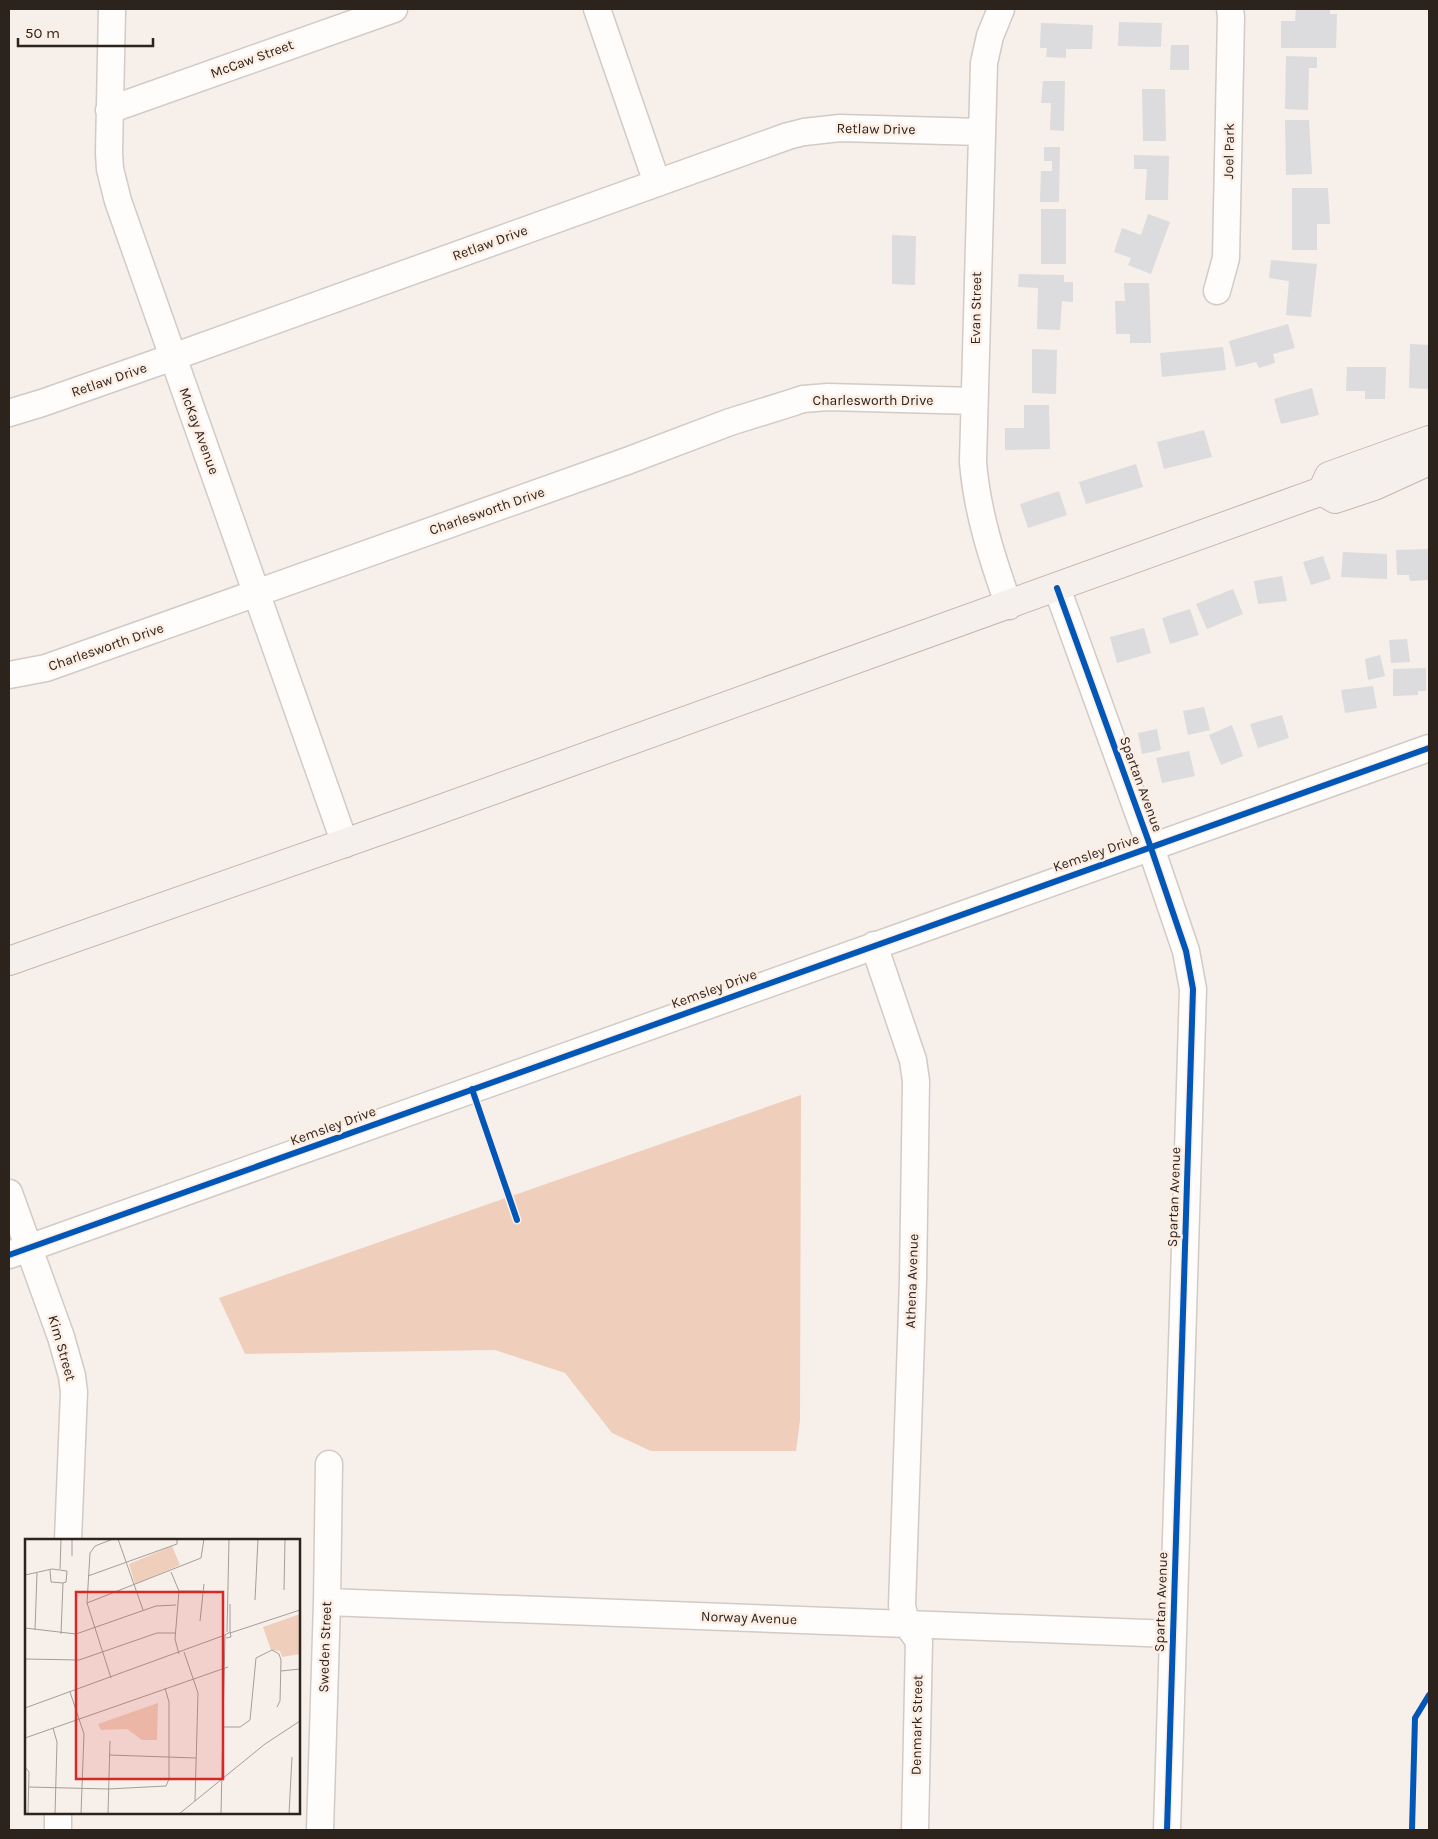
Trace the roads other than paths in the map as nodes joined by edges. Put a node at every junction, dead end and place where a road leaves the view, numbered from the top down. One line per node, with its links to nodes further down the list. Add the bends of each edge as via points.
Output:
1 (112, 9): 6 (street, McKay Avenue)
2 (394, 9): 6 (street, McCaw Street)
3 (597, 9): 8 (street)
4 (1001, 9): 7 (street, Evan Street, via 984,63)
5 (1230, 9): 9 (street, Joel Park, via 1226,258)
6 (109, 110): 10 (street, McKay Avenue, via 109,153 114,185)
7 (981, 132): 8 (street, Retlaw Drive, via 819,129 768,143); 11 (street, Evan Street)
8 (657, 182): 10 (street, Retlaw Drive)
9 (1217, 291)
10 (173, 357): 12 (street, Retlaw Drive); 17 (street, McKay Avenue)
11 (974, 401): 17 (street, Charlesworth Drive, via 828,397 797,401 730,422); 18 (street, Evan Street, via 973,462 977,496 989,547)
12 (9, 413)
13 (1429, 440): 15 (main road, via 1329,476)
14 (1429, 461): 15 (main road, via 1374,486 1335,499)
15 (1322, 491): 16 (main road)
16 (1057, 588): 18 (main road); 22 (street, Spartan Avenue)
17 (257, 593): 19 (street, Charlesworth Drive, via 46,668); 21 (street, McKay Avenue)
18 (1009, 606): 21 (main road)
19 (9, 675)
20 (1429, 748): 22 (street, Kemsley Drive)
21 (345, 844): 24 (main road)
22 (1150, 848): 23 (street, Kemsley Drive); 31 (street, Spartan Avenue, via 1186,951 1193,989)
23 (874, 945): 26 (street, Kemsley Drive); 30 (street, Athena Avenue, via 916,1081 902,1606)
24 (9, 961)
25 (9, 1192): 26 (street, Kim Street)
26 (19, 1251): 28 (street, Kim Street, via 61,1337 72,1376)
27 (329, 1464): 29 (street, Sweden Street)
28 (68, 1539)
29 (327, 1602): 30 (street, Norway Avenue); 34 (street, Sweden Street)
30 (906, 1623): 31 (street, Norway Avenue); 35 (street, Denmark Street, via 919,1641)
31 (1172, 1634): 36 (street, Spartan Avenue)
32 (58, 1814): 33 (street)
33 (58, 1830)
34 (320, 1830)
35 (915, 1830)
36 (1167, 1830)

